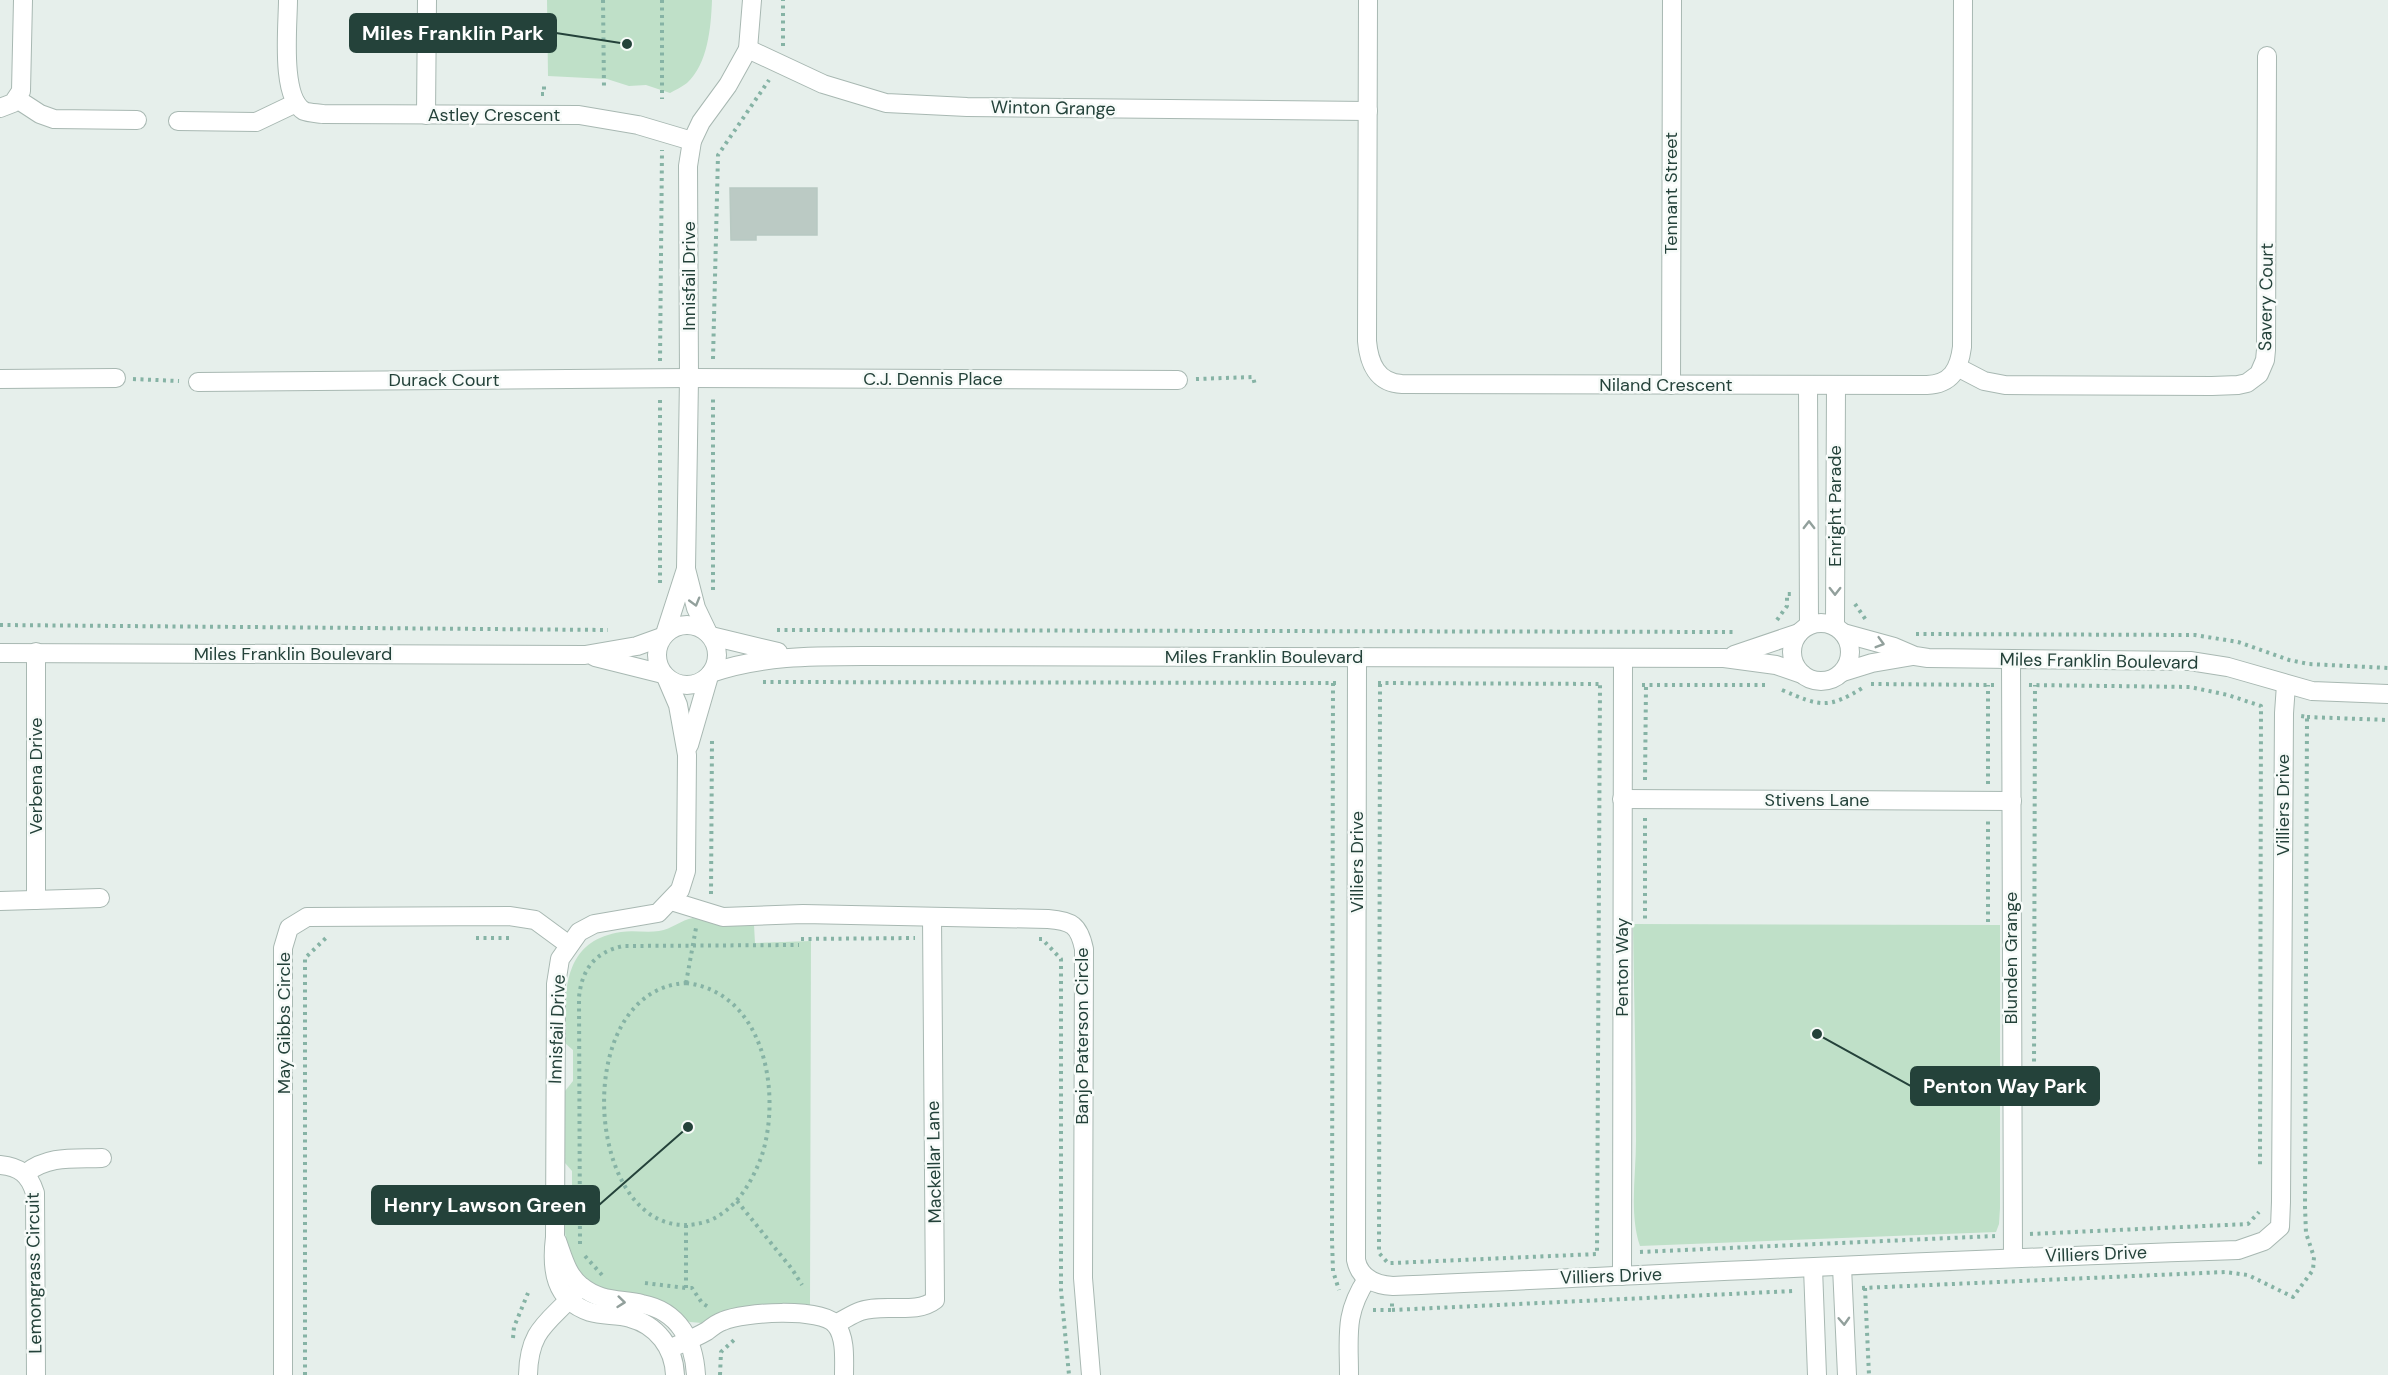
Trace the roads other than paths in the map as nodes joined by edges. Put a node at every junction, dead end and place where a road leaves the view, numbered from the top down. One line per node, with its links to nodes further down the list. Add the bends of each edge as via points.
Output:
1 (23, 0): 10 (street, via 23,81)
2 (288, 0): 11 (street, via 288,74)
3 (427, 0): 14 (street)
4 (752, 0): 8 (street, Innisfail Drive)
5 (1368, 0): 13 (street, Niland Crescent)
6 (1672, 0): 24 (street, Tennant Street)
7 (1963, 0): 18 (street)
8 (748, 49): 13 (street, Winton Grange, via 823,84 886,103 967,108); 17 (street, Innisfail Drive)
9 (2267, 56): 18 (street, Savery Court, via 2266,350 2259,374 2247,383 2227,386 2005,385 1984,381)
10 (17, 99): 12 (street); 15 (street, via 54,119)
11 (296, 103): 14 (street, Astley Crescent, via 305,111 323,114); 16 (street, via 256,122)
12 (0, 108)
13 (1368, 111): 24 (street, Niland Crescent, via 1367,341 1378,375 1396,383)
14 (426, 115): 17 (street, Astley Crescent, via 579,116 638,125)
15 (137, 120)
16 (178, 121)
17 (692, 141): 20 (street, Innisfail Drive, via 688,166)
18 (1959, 368): 26 (street, Niland Crescent, via 1950,379 1934,385)
19 (116, 378): 21 (street)
20 (689, 378): 22 (street, C.J. Dennis Place); 23 (street, Durack Court); 27 (street, Innisfail Drive)
21 (0, 379)
22 (1178, 380)
23 (198, 381)
24 (1671, 385): 25 (street, Niland Crescent)
25 (1808, 385): 26 (street, Niland Crescent); 28 (street, Enright Parade, one-way to 25, via 1809,594)
26 (1836, 385): 29 (street, Enright Parade, one-way to 29, via 1834,594)
27 (686, 569): 30 (street, Innisfail Drive); 31 (street, Innisfail Drive, one-way to 31, via 696,608)
28 (1804, 629): 29 (street, via 1826,623); 39 (street, Miles Franklin Boulevard); 42 (street, via 1794,640 1792,658)
29 (1839, 629): 36 (street, Miles Franklin Boulevard, one-way to 36); 41 (street, via 1848,640 1850,656)
30 (664, 635): 31 (street, via 687,625 702,628); 34 (street, Miles Franklin Boulevard, via 637,646); 43 (street, via 656,655)
31 (710, 635): 35 (street, Miles Franklin Boulevard); 44 (street, via 717,655)
32 (36, 652): 33 (street, Miles Franklin Boulevard); 34 (street, Miles Franklin Boulevard); 51 (street, Verbena Drive)
33 (0, 653)
34 (585, 655): 43 (street, Miles Franklin Boulevard)
35 (804, 656): 37 (street, Miles Franklin Boulevard); 44 (street, Miles Franklin Boulevard, via 734,665)
36 (1915, 656): 40 (street, Miles Franklin Boulevard); 41 (street, Miles Franklin Boulevard)
37 (1357, 657): 38 (street, Miles Franklin Boulevard); 64 (street, Villiers Drive, via 1356,1260)
38 (1623, 658): 39 (street, Miles Franklin Boulevard); 48 (street, Penton Way)
39 (1724, 658): 42 (street, Miles Franklin Boulevard, via 1776,665)
40 (2011, 659): 45 (street, Miles Franklin Boulevard, via 2190,661 2228,667); 49 (street, Blunden Grange)
41 (1843, 672): 42 (street, via 1827,681)
42 (1802, 674)
43 (664, 675): 44 (street, via 687,686); 47 (street, via 678,705)
44 (710, 675): 47 (street)
45 (2286, 685): 46 (street, Miles Franklin Boulevard, via 2312,691); 60 (street, Villiers Drive, via 2280,1227 2264,1241 2238,1250)
46 (2388, 694)
47 (687, 755): 53 (street, via 686,871 680,891)
48 (1622, 799): 49 (street, Stivens Lane); 63 (street, Penton Way)
49 (2012, 801): 60 (street, Blunden Grange)
50 (100, 898): 51 (street)
51 (36, 900): 52 (street)
52 (0, 901)
53 (671, 901): 54 (street, Banjo Paterson Circle, via 723,917); 55 (street, Innisfail Drive, via 658,913 594,924 579,932)
54 (932, 917): 67 (street, Mackellar Lane, via 935,1300 927,1307 860,1311); 76 (street, Banjo Paterson Circle, via 1065,920 1076,926 1081,936 1083,1278)
55 (569, 945): 59 (street, Innisfail Drive, via 560,959 556,984); 71 (street, May Gibbs Circle, via 535,920 509,916 308,917 289,928 283,948)
56 (102, 1158): 58 (street, Lemongrass Circuit, via 49,1160)
57 (0, 1165): 58 (street, Lemongrass Circuit)
58 (26, 1173): 70 (street, Lemongrass Circuit, via 36,1203)
59 (555, 1237): 65 (street, Innisfail Drive); 66 (street, Innisfail Drive, via 553,1270)
60 (2013, 1257): 61 (street, Villiers Drive)
61 (1842, 1267): 62 (street, Villiers Drive); 79 (street, one-way to 79)
62 (1813, 1269): 63 (street, Villiers Drive); 78 (street)
63 (1622, 1276): 64 (street, Villiers Drive, via 1393,1286)
64 (1367, 1279): 77 (street, via 1350,1313)
65 (580, 1286): 66 (street); 68 (street, one-way to 68, via 612,1301 640,1303 662,1311)
66 (568, 1300): 69 (street, via 590,1312 647,1324); 72 (street, via 536,1335 530,1349)
67 (836, 1324): 68 (street, via 823,1316 802,1313 741,1316 722,1321); 75 (street, via 841,1335)
68 (690, 1340): 69 (street); 74 (street)
69 (669, 1349): 73 (street)
70 (36, 1375)
71 (283, 1375)
72 (528, 1375)
73 (675, 1375)
74 (696, 1375)
75 (844, 1375)
76 (1091, 1375)
77 (1349, 1375)
78 (1817, 1375)
79 (1847, 1375)

